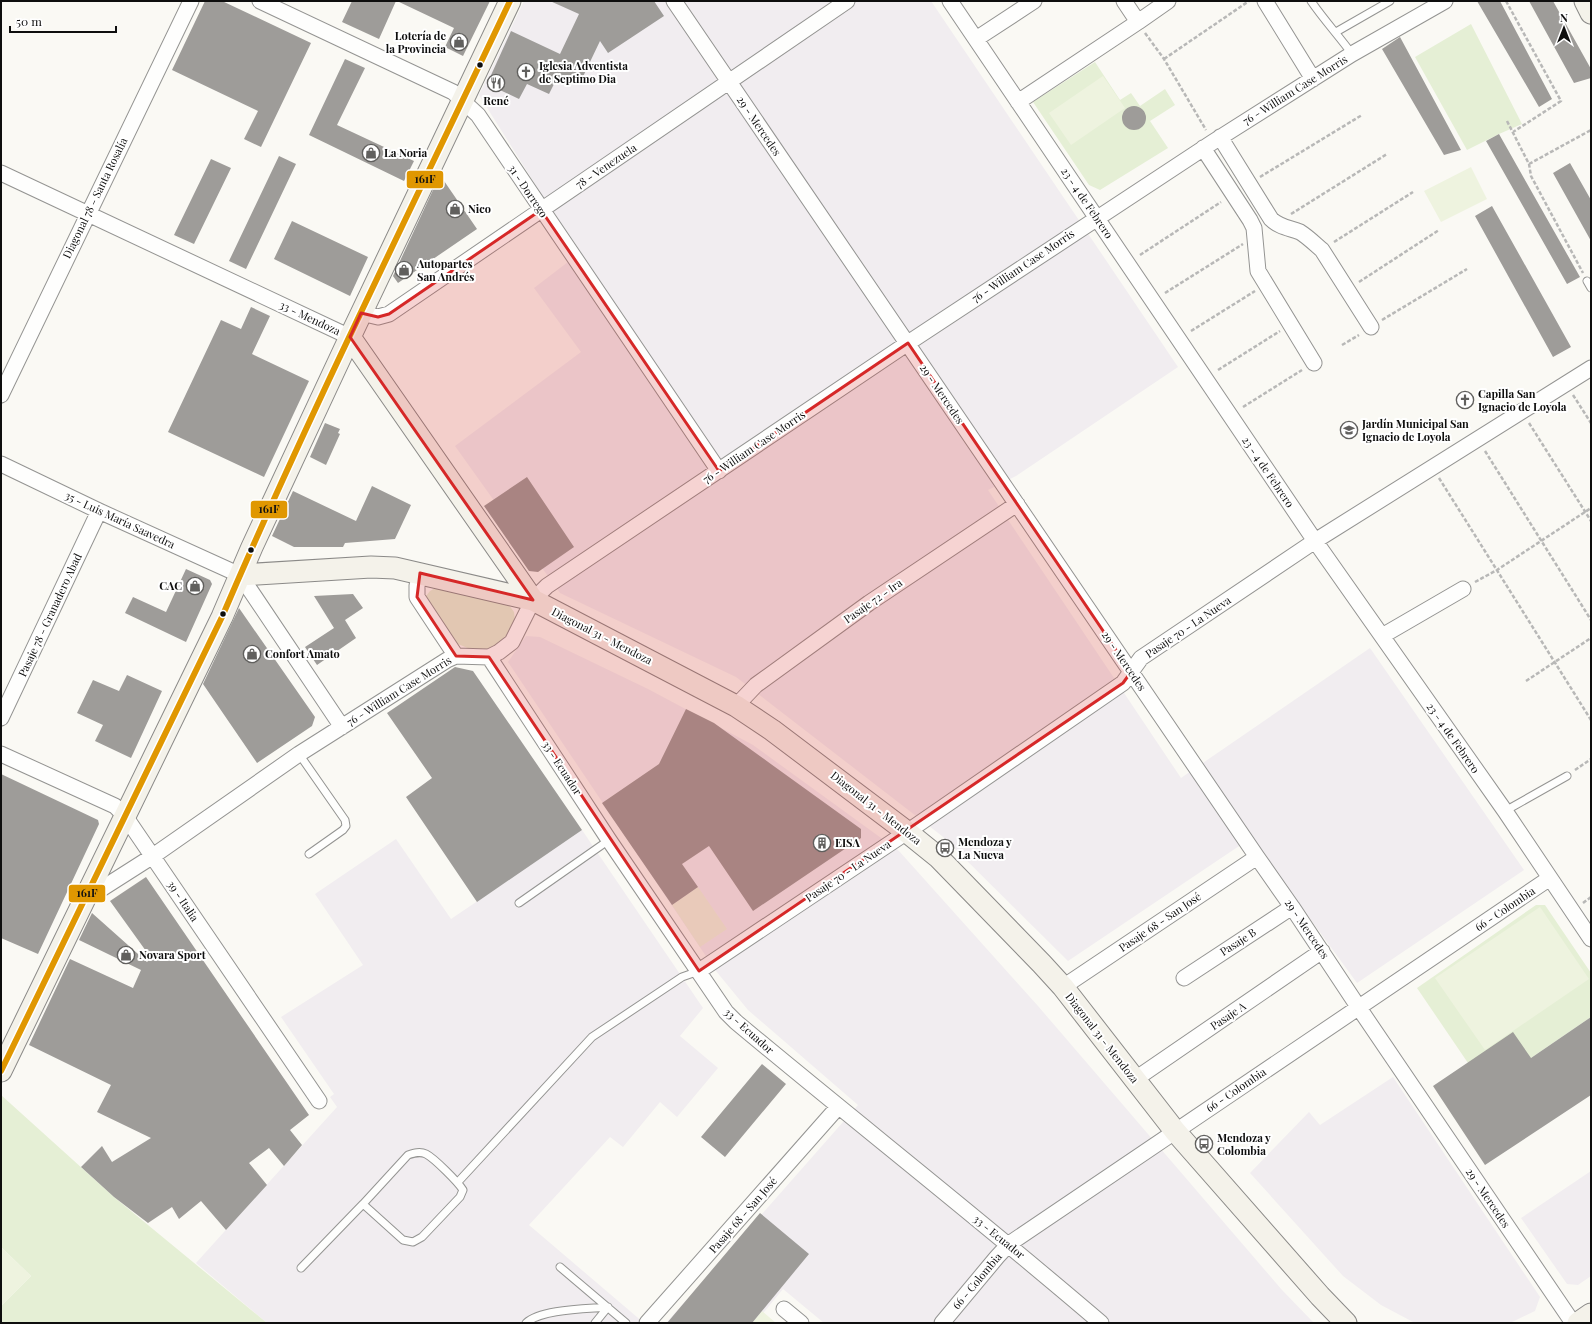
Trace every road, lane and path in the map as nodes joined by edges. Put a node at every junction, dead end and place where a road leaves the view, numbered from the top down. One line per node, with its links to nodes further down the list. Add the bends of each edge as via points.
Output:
1 (190, 1): 39 (street, Diagonal 78 - Santa Rosalía)
2 (260, 1): 25 (street, 31 - Dorrego, via 453,92)
3 (510, 1): 25 (street)
4 (674, 1): 24 (street, 29 - Mercedes)
5 (847, 1): 24 (street, 78 - Venezuela)
6 (950, 1): 20 (street, 23 - 4 de Febrero)
7 (1034, 1): 20 (street)
8 (1124, 1): 18 (street)
9 (1168, 1): 18 (street)
10 (1249, 1): 22 (path)
11 (1265, 1): 23 (street)
12 (1311, 1): 19 (lane)
13 (1390, 1): 19 (lane)
14 (1445, 1): 21 (street, 76 - William Case Morris)
15 (1506, 1): 30 (path, via 1561,101)
16 (1585, 1): 17 (street)
17 (1591, 13)
18 (1138, 22): 22 (path); 26 (street)
19 (1336, 32): 21 (lane)
20 (976, 39): 26 (street, 23 - 4 de Febrero)
21 (1352, 54): 23 (street, 76 - William Case Morris)
22 (1164, 59): 31 (path)
23 (1313, 80): 31 (street, 76 - William Case Morris)
24 (729, 82): 38 (street, 78 - Venezuela); 57 (street, 29 - Mercedes)
25 (463, 100): 38 (street, 31 - Dorrego, via 478,115); 52 (street)
26 (1018, 102): 40 (street, 23 - 4 de Febrero)
27 (1362, 115): 35 (path)
28 (1507, 121): 30 (path)
29 (1591, 130): 33 (path)
30 (1513, 132): 33 (path)
31 (1212, 142): 35 (street); 37 (street); 40 (street, 76 - William Case Morris)
32 (1387, 154): 41 (path)
33 (1529, 164): 47 (path, via 1531,176)
34 (1, 173): 39 (street, 33 - Mendoza)
35 (1249, 184): 41 (street)
36 (1413, 192): 44 (path)
37 (1233, 194): 43 (street, via 1250,220); 45 (path)
38 (541, 210): 52 (street, 78 - Venezuela, via 389,314 378,317); 70 (street, 31 - Dorrego)
39 (88, 213): 56 (street, 33 - Mendoza); 63 (street, Diagonal 78 - Santa Rosalía)
40 (1096, 218): 57 (street, 76 - William Case Morris); 76 (street, 23 - 4 de Febrero)
41 (1276, 224): 44 (street, via 1300,232)
42 (1439, 230): 50 (path)
43 (1255, 237): 48 (street, via 1258,271); 51 (path)
44 (1322, 250): 50 (street)
45 (1140, 255)
46 (1467, 269): 54 (path)
47 (1587, 281): 49 (lane)
48 (1265, 285): 53 (street); 55 (path)
49 (1591, 288)
50 (1347, 289): 54 (street)
51 (1165, 293)
52 (361, 313): 56 (street)
53 (1290, 324): 59 (street); 61 (path)
54 (1371, 327): 58 (path)
55 (1191, 331)
56 (350, 337): 80 (street); 82 (street, 33 - Mendoza)
57 (908, 343): 70 (street, 76 - William Case Morris); 71 (street, 29 - Mercedes)
58 (1342, 346)
59 (1314, 363): 64 (path)
60 (1591, 368): 62 (street, Pasaje 70 - La Nueva)
61 (1218, 370)
62 (1566, 384): 65 (street, Pasaje 70 - La Nueva); 66 (path)
63 (1, 395)
64 (1243, 407)
65 (1522, 410): 67 (street, Pasaje 70 - La Nueva); 74 (path)
66 (1591, 423)
67 (1477, 439): 69 (street, Pasaje 70 - La Nueva); 77 (path)
68 (1, 464): 73 (street, 35 - Luis María Saavedra)
69 (1432, 467): 76 (street, Pasaje 70 - La Nueva); 78 (path)
70 (719, 471): 82 (street, 76 - William Case Morris, via 547,586)
71 (1017, 504): 89 (street, 29 - Mercedes); 91 (street, Pasaje 72 - Ira, via 863,607 756,685)
72 (1591, 508): 74 (path)
73 (99, 511): 80 (street, 35 - Luis María Saavedra); 92 (street, Pasaje 78 - Granadero Abad)
74 (1586, 512): 75 (path); 77 (path)
75 (1591, 520)
76 (1315, 541): 84 (street, 23 - 4 de Febrero); 89 (street, Pasaje 70 - La Nueva, via 1141,658)
77 (1541, 541): 78 (path); 83 (path)
78 (1497, 570): 81 (path); 88 (path)
79 (420, 573): 80 (street, Diagonal 31 - Mendoza, via 382,567); 82 (street, Diagonal 31 - Mendoza); 86 (street, via 417,596)
80 (240, 575): 94 (street); 100 (street)
81 (1463, 589): 84 (street)
82 (533, 600): 87 (street, 76 - William Case Morris, via 512,642); 91 (street, Diagonal 31 - Mendoza)
83 (1591, 620)
84 (1382, 636): 99 (street, 23 - 4 de Febrero)
85 (1591, 638): 88 (path)
86 (456, 656): 87 (street, 76 - William Case Morris); 94 (street, 76 - William Case Morris)
87 (489, 657): 102 (street, 33 - Ecuador)
88 (1555, 662): 90 (path); 93 (path)
89 (1131, 672): 101 (street, Pasaje 70 - La Nueva, via 1123,683); 105 (street, 29 - Mercedes)
90 (1526, 681)
91 (736, 706): 101 (street, Diagonal 31 - Mendoza, via 772,730)
92 (1, 718)
93 (1591, 720)
94 (342, 727): 96 (street, 76 - William Case Morris)
95 (1, 754): 100 (street, 39 - Italia, via 115,806)
96 (299, 754): 103 (lane, via 345,820 346,826); 104 (street, 76 - William Case Morris)
97 (1591, 760): 98 (path)
98 (1567, 776): 99 (lane)
99 (1504, 812): 106 (street, 23 - 4 de Febrero)
100 (125, 816): 104 (street, 39 - Italia); 107 (street)
101 (907, 832): 112 (street, Pasaje 70 - La Nueva); 114 (street, Diagonal 31 - Mendoza, via 938,857)
102 (609, 840): 108 (lane); 112 (street, 33 - Ecuador)
103 (309, 854)
104 (153, 856): 107 (street, 76 - William Case Morris); 118 (street, 39 - Italia)
105 (1257, 857): 109 (street, 29 - Mercedes); 114 (street, Pasaje 68 - San José)
106 (1550, 878): 110 (street, 23 - 4 de Febrero); 115 (street, 66 - Colombia)
107 (84, 900): 116 (street)
108 (519, 903)
109 (1292, 907): 111 (street, 29 - Mercedes); 113 (street, Pasaje B)
110 (1591, 939)
111 (1322, 951): 115 (street, 29 - Mercedes); 117 (street, Pasaje A)
112 (699, 971): 119 (street, 33 - Ecuador, via 726,1012 736,1022); 121 (lane, via 682,977 592,1037)
113 (1184, 978)
114 (1063, 987): 117 (street, Diagonal 31 - Mendoza)
115 (1359, 1008): 120 (street, 66 - Colombia); 137 (street, 29 - Mercedes)
116 (1, 1071)
117 (1134, 1080): 120 (street, Diagonal 31 - Mendoza)
118 (319, 1101)
119 (838, 1107): 123 (street, 33 - Ecuador); 132 (street, Pasaje 68 - San José)
120 (1175, 1131): 123 (street, 66 - Colombia); 136 (street, Diagonal 31 - Mendoza)
121 (458, 1182): 122 (lane, via 426,1154 417,1152 408,1155); 122 (lane, via 463,1190 460,1198 422,1237 413,1242 403,1240)
122 (363, 1204): 125 (lane)
123 (1009, 1244): 134 (street, 66 - Colombia); 135 (street, 33 - Ecuador)
124 (560, 1267): 126 (lane)
125 (301, 1268)
126 (608, 1307): 129 (lane, via 549,1313 539,1315); 130 (lane); 131 (lane)
127 (784, 1309): 133 (street)
128 (1591, 1314): 138 (street)
129 (526, 1323)
130 (595, 1323)
131 (626, 1323)
132 (647, 1323)
133 (801, 1323)
134 (942, 1323)
135 (1101, 1323)
136 (1346, 1323)
137 (1573, 1323)
138 (1578, 1323)

